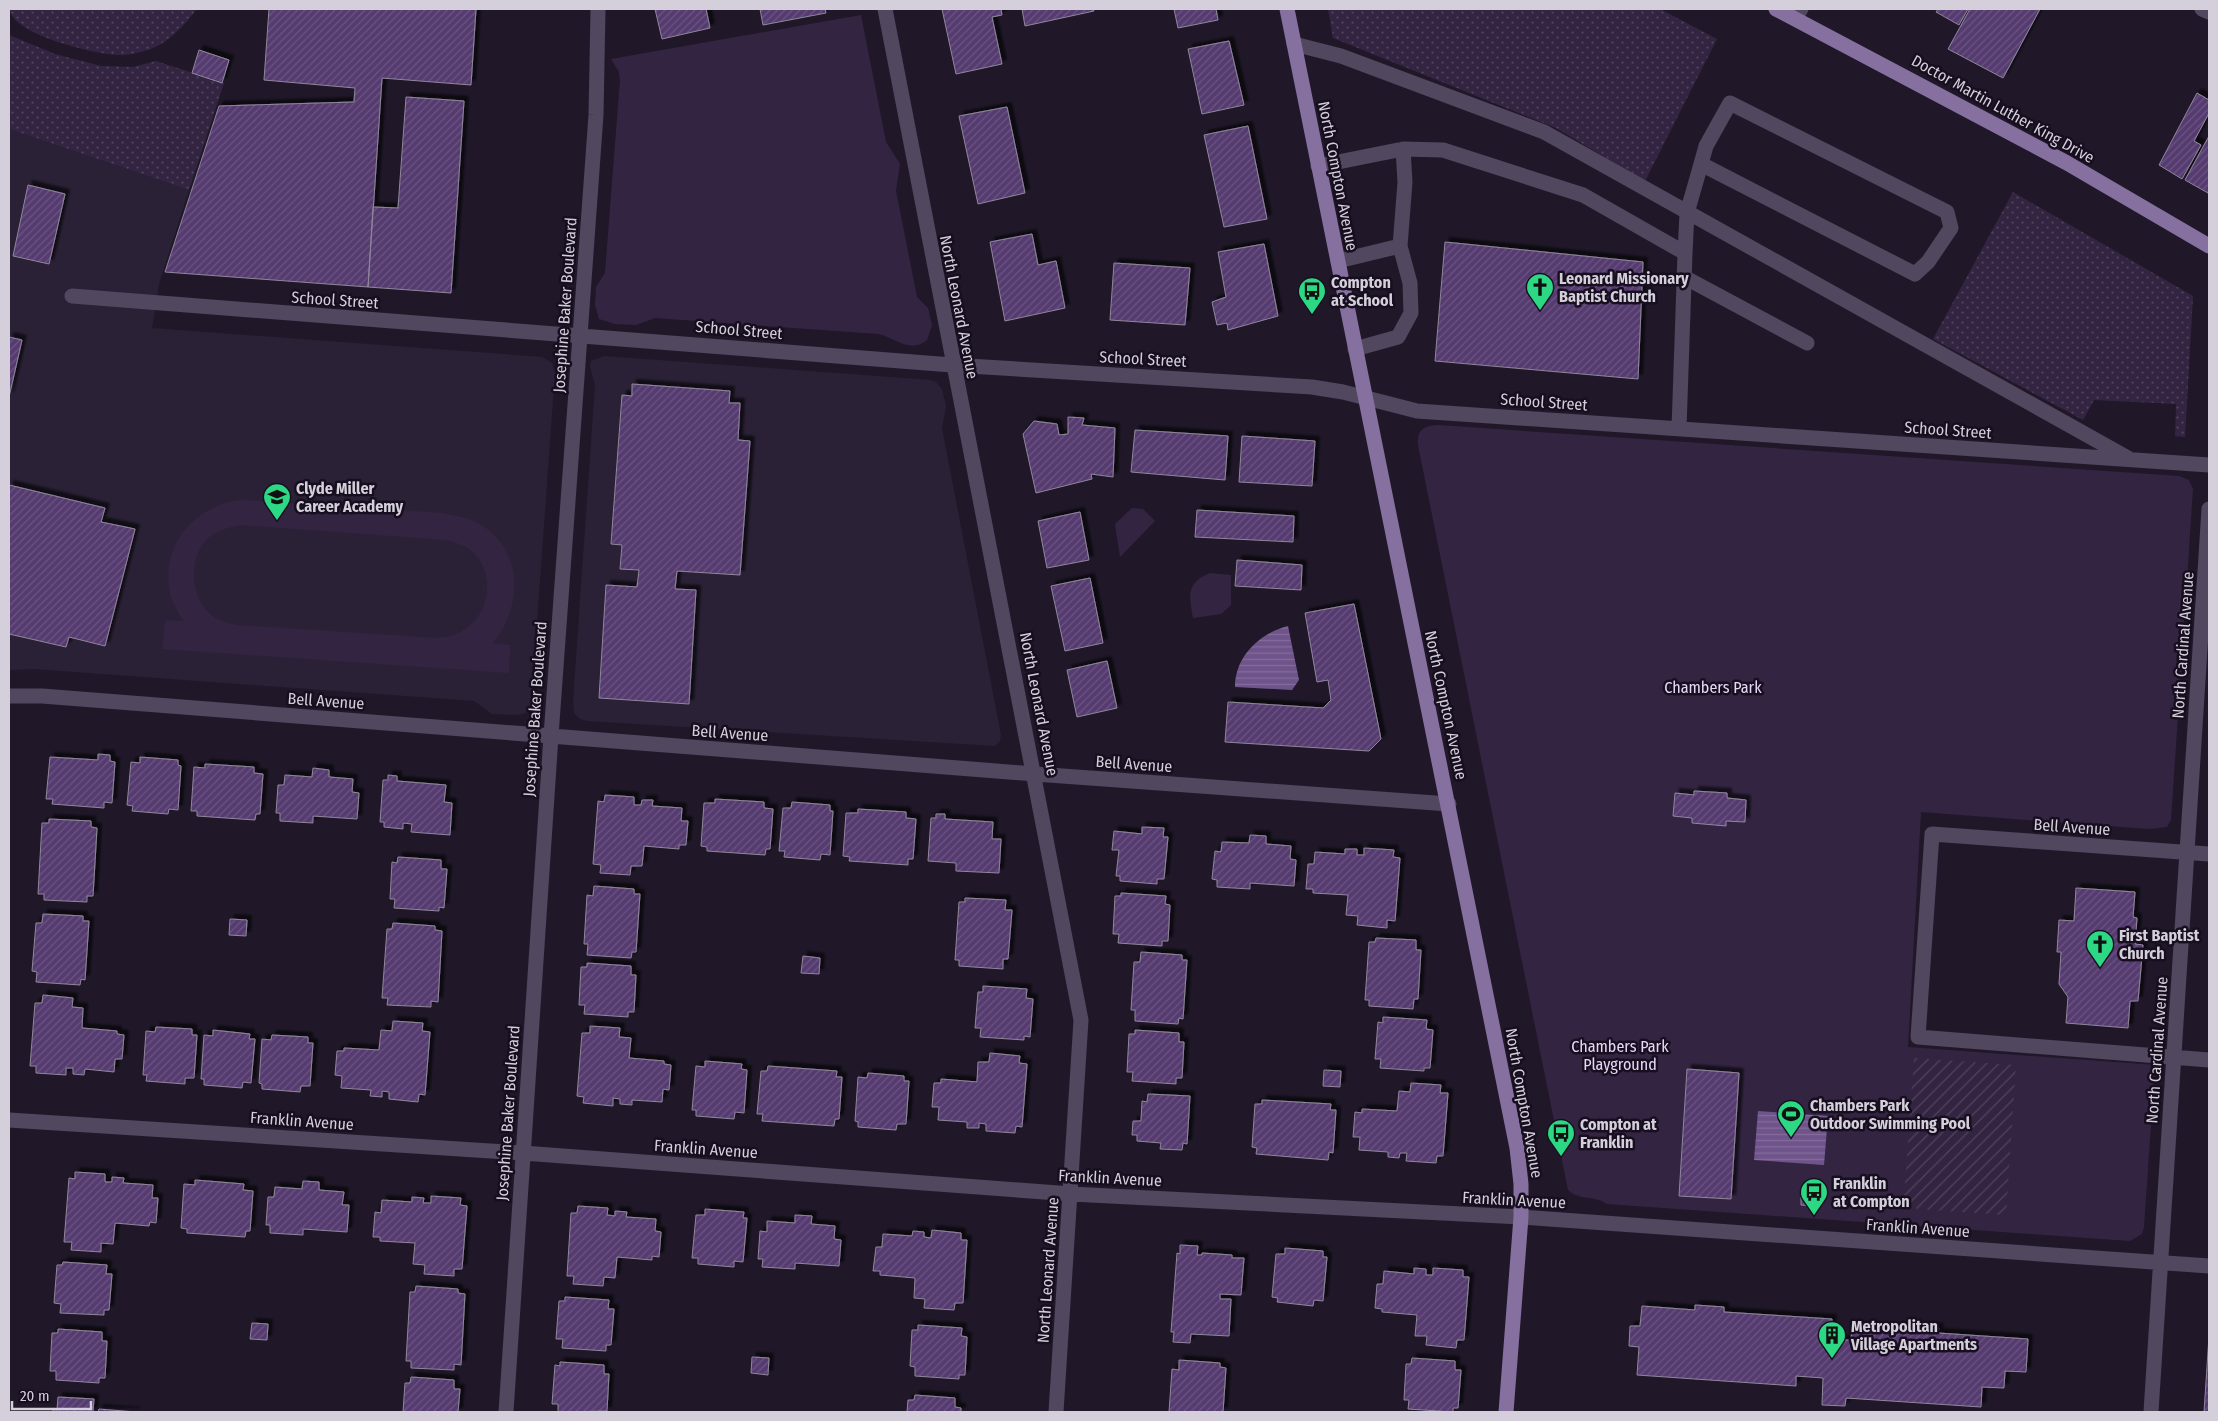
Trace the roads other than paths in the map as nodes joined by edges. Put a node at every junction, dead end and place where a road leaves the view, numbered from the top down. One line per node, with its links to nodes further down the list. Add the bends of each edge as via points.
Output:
1 (598, 9): 19 (street, Josephine Baker Boulevard, via 596,115)
2 (885, 9): 22 (street, North Leonard Avenue)
3 (1287, 9): 8 (main road, North Compton Avenue)
4 (1776, 9): 7 (main road, Doctor Martin Luther King Drive)
5 (2202, 9): 6 (street)
6 (2209, 12)
7 (1798, 14): 14 (main road, Doctor Martin Luther King Drive)
8 (1294, 44): 11 (main road, North Compton Avenue); 12 (street, via 1341,56 1544,132)
9 (1403, 149): 11 (street); 13 (street, via 1405,182); 15 (street, via 1443,150 1583,196)
10 (1701, 164): 10 (street, via 1706,146 1730,103 1947,212 1951,228 1928,262 1915,274); 12 (street)
11 (1318, 166): 16 (main road, North Compton Avenue)
12 (1687, 212): 15 (street); 25 (street)
13 (1400, 246): 16 (street); 21 (street, via 1410,283 1411,313 1398,337)
14 (2209, 246)
15 (1685, 253): 17 (street)
16 (1338, 261): 21 (main road, North Compton Avenue)
17 (1684, 277): 20 (street); 24 (street)
18 (72, 296): 19 (street, School Street)
19 (581, 335): 22 (street, School Street); 29 (street, Josephine Baker Boulevard)
20 (1807, 343)
21 (1355, 349): 23 (main road, North Compton Avenue)
22 (952, 365): 23 (street, School Street, via 1312,387); 30 (street, North Leonard Avenue)
23 (1365, 398): 24 (street, School Street, via 1417,411); 31 (main road, North Compton Avenue)
24 (1679, 429): 25 (street, School Street)
25 (2131, 460): 26 (street, School Street)
26 (2209, 465)
27 (2209, 509): 32 (street, North Cardinal Avenue)
28 (9, 696): 29 (street, Bell Avenue)
29 (550, 736): 30 (street, Bell Avenue); 37 (street, Josephine Baker Boulevard)
30 (1035, 774): 31 (street, Bell Avenue); 38 (street, North Leonard Avenue, via 1081,1020)
31 (1449, 804): 39 (main road, North Compton Avenue, via 1517,1148)
32 (2188, 853): 33 (street, Bell Avenue); 34 (street, North Cardinal Avenue); 34 (street, Bell Avenue, via 1932,834 1918,1037)
33 (2209, 854)
34 (2174, 1057): 35 (street); 40 (street, North Cardinal Avenue)
35 (2209, 1060)
36 (9, 1120): 37 (street, Franklin Avenue)
37 (523, 1153): 38 (street, Franklin Avenue); 42 (street, Josephine Baker Boulevard)
38 (1071, 1194): 39 (street, Franklin Avenue); 43 (street, North Leonard Avenue)
39 (1521, 1217): 40 (street, Franklin Avenue); 44 (main road, North Compton Avenue)
40 (2161, 1262): 41 (street, Franklin Avenue); 45 (street, North Cardinal Avenue)
41 (2209, 1266)
42 (506, 1412)
43 (1056, 1412)
44 (1506, 1412)
45 (2151, 1412)

